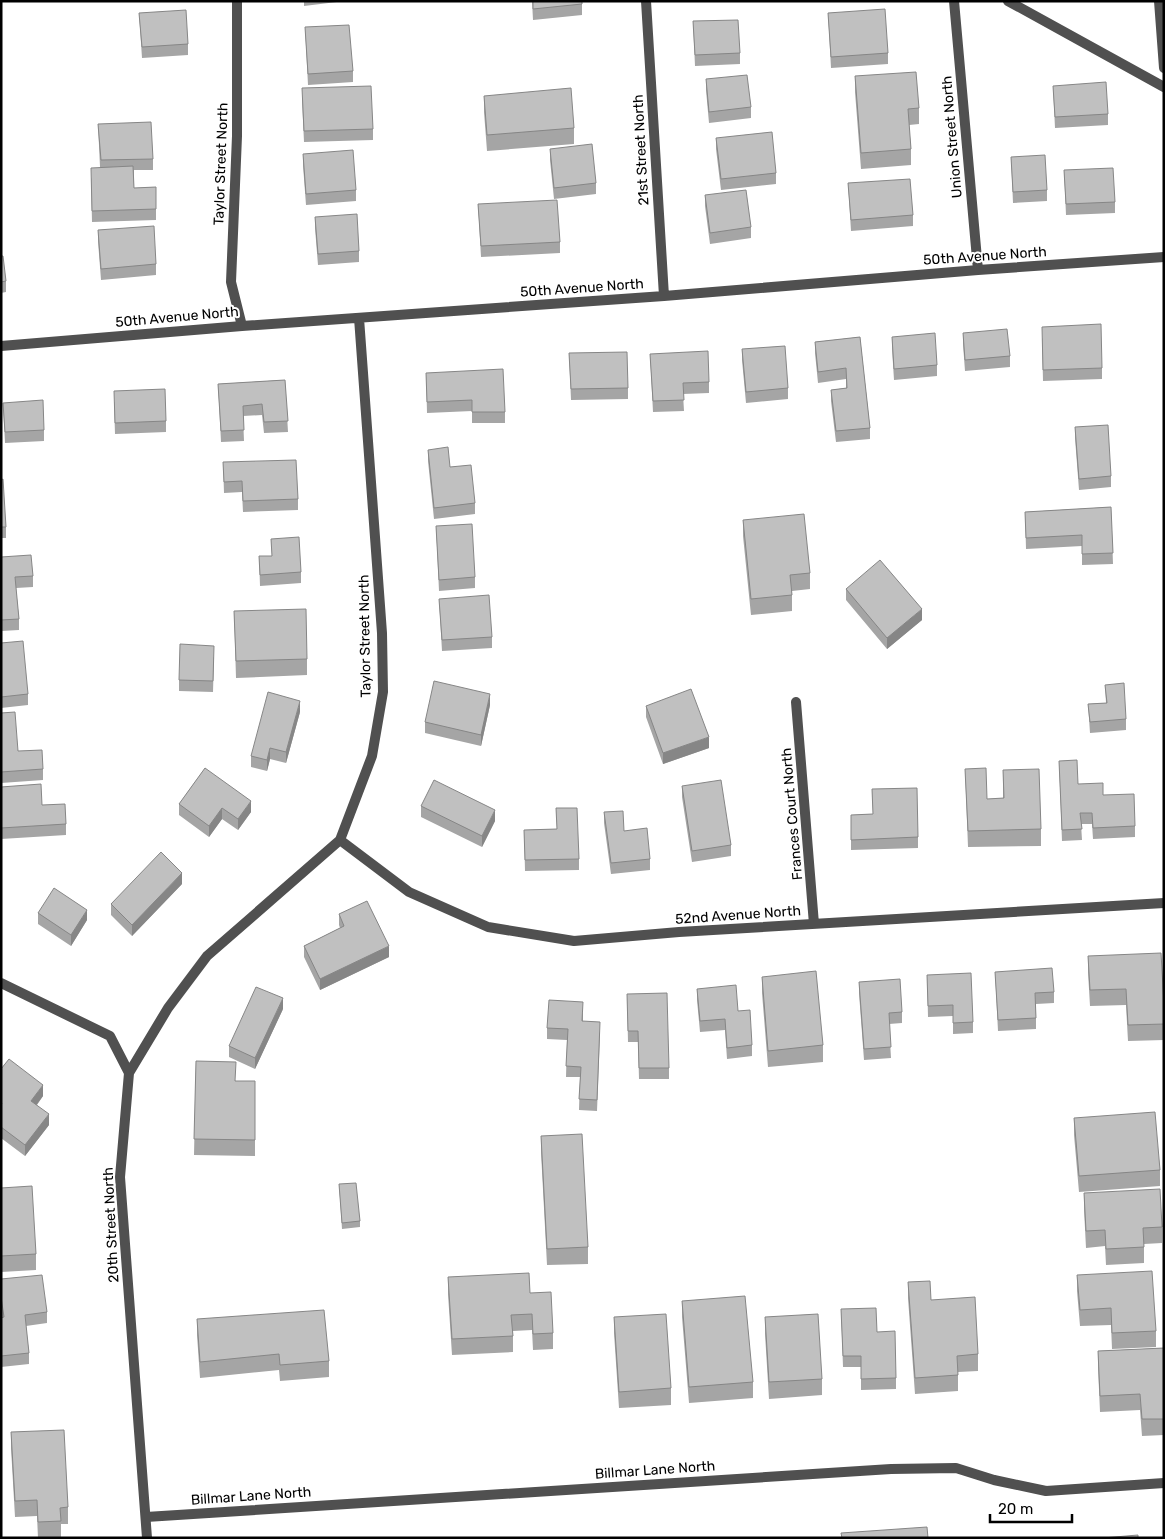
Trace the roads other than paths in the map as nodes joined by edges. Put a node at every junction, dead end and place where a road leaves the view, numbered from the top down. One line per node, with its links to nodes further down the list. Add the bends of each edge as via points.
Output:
1 (237, 1): 12 (street, Taylor Street North, via 237,136 231,282)
2 (646, 1): 10 (street, 21st Street North)
3 (954, 1): 9 (street, Union Street North)
4 (1008, 1): 7 (street)
5 (1159, 1): 6 (street)
6 (1164, 68)
7 (1164, 87)
8 (1164, 257): 9 (street, 50th Avenue North)
9 (978, 270): 10 (street, 50th Avenue North)
10 (664, 296): 11 (street, 50th Avenue North)
11 (359, 318): 12 (street, 50th Avenue North); 15 (street, Taylor Street North, via 382,633 383,692 372,756)
12 (242, 326): 13 (street, 50th Avenue North)
13 (1, 346)
14 (796, 702): 17 (street, Frances Court North)
15 (340, 840): 17 (street, 52nd Avenue North, via 409,892 488,927 574,941); 19 (street, Taylor Street North, via 207,956 168,1008)
16 (1164, 903): 17 (street, 52nd Avenue North)
17 (814, 924)
18 (1, 982): 19 (street, via 110,1036)
19 (129, 1073): 21 (street, 20th Street North, via 120,1177)
20 (1164, 1483): 21 (street, Billmar Lane North, via 1046,1491 956,1468 891,1469)
21 (146, 1517): 22 (street, 20th Street North)
22 (147, 1538)

